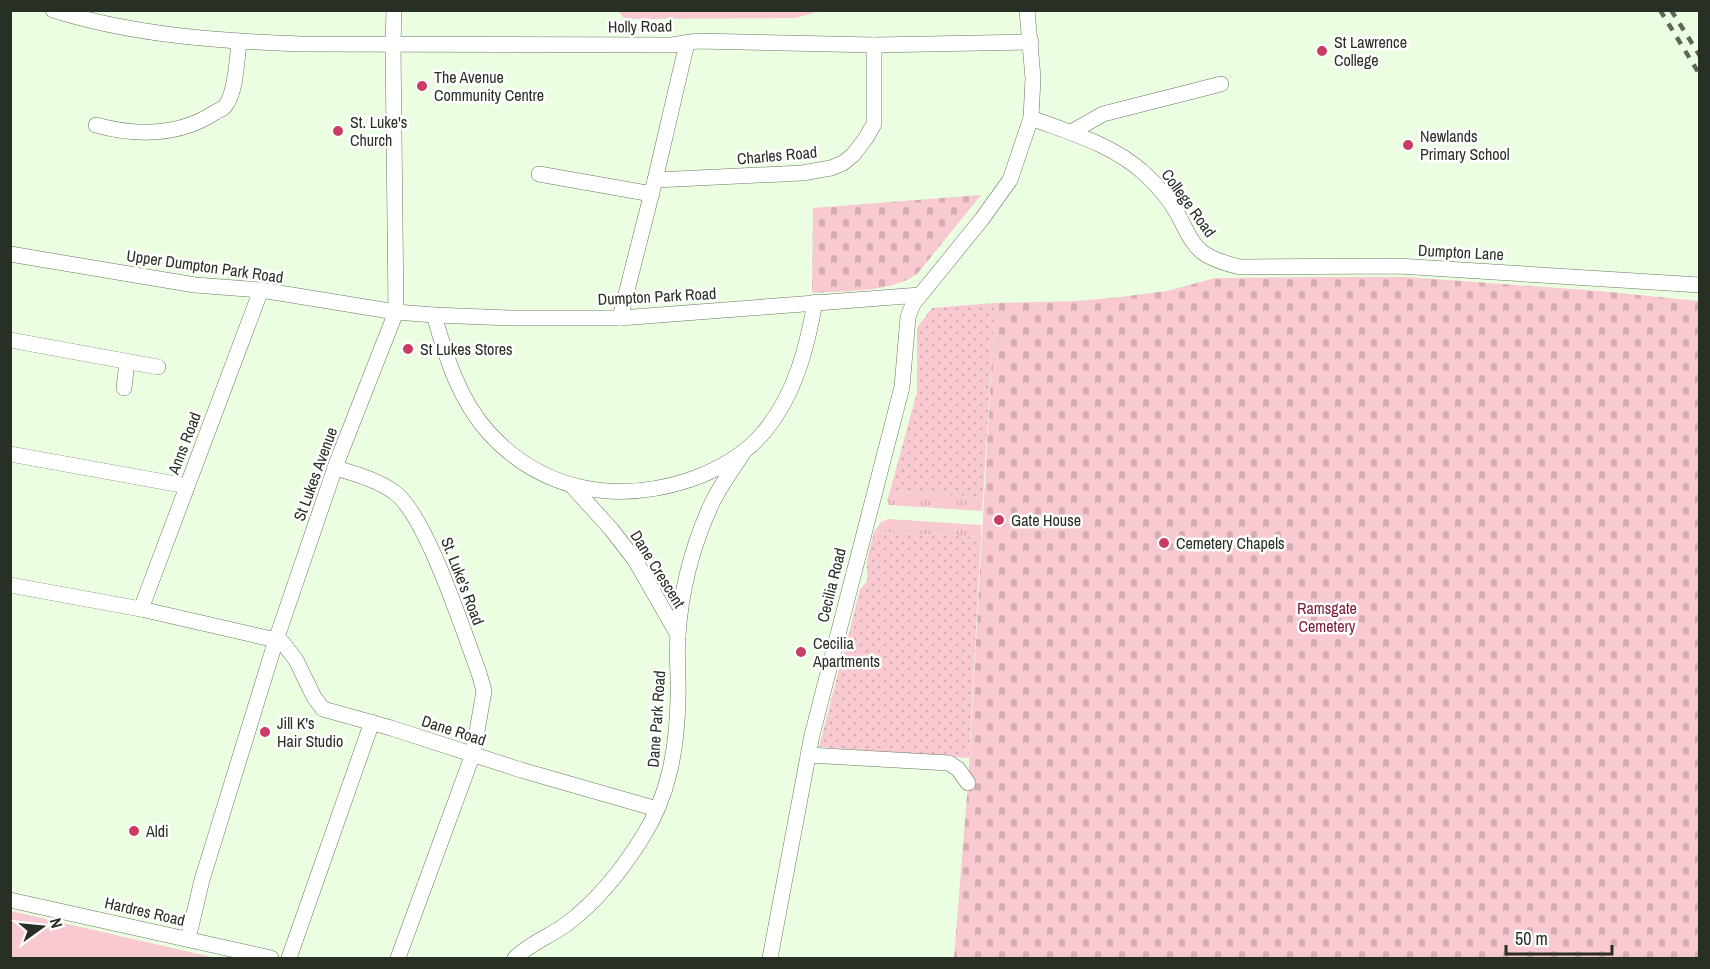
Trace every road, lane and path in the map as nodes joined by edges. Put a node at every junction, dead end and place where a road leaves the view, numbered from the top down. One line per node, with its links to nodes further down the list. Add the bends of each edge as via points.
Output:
1 (52, 10): 4 (street, Holly Road, via 141,31)
2 (394, 10): 7 (street, St Lukes Avenue)
3 (1027, 10): 5 (street)
4 (239, 42): 7 (street, Holly Road); 11 (street, via 226,105 205,119 160,132)
5 (1031, 42): 8 (street, Holly Road); 10 (street)
6 (687, 43): 7 (street, Holly Road); 8 (street, Holly Road); 14 (street)
7 (393, 44): 21 (street, St Lukes Avenue)
8 (874, 45): 14 (street, Charles Road, via 874,124 854,154 843,163 802,173)
9 (1221, 84): 12 (street, via 1103,114)
10 (1031, 118): 12 (street, College Road); 19 (street, via 1010,180)
11 (96, 125)
12 (1073, 132): 16 (street, College Road, via 1144,172 1177,212 1189,236 1204,253)
13 (539, 174): 14 (street, Charles Road)
14 (654, 187): 23 (street)
15 (10, 254): 18 (street, Upper Dumpton Park Road, via 195,285)
16 (1221, 263): 17 (street, Dumpton Lane, via 1240,267 1462,269)
17 (1700, 285)
18 (261, 290): 21 (street, Upper Dumpton Park Road); 31 (street, Anns Road)
19 (920, 295): 20 (street, Dumpton Park Road); 39 (street, Cecilia Road, via 908,317 902,387)
20 (815, 302): 23 (street, Dumpton Park Road); 28 (street, Dane Crescent, via 795,381 781,409)
21 (396, 312): 22 (street, Dumpton Park Road); 30 (street, St Lukes Avenue)
22 (434, 315): 23 (street, Dumpton Park Road); 32 (street, Dane Crescent, via 460,391 489,434 545,477)
23 (620, 318)
24 (10, 340): 25 (street)
25 (128, 362): 26 (street); 27 (street)
26 (158, 367)
27 (124, 388)
28 (743, 453): 32 (street, Dane Crescent, via 713,471 642,491 614,493); 35 (street, Dane Crescent, via 713,502 696,544 685,584)
29 (10, 454): 31 (street)
30 (335, 468): 36 (street, St Lukes Avenue); 38 (street, St. Luke's Road, via 395,492 426,537 484,691)
31 (187, 486): 34 (street, Anns Road)
32 (572, 486): 35 (street, Dane Crescent, via 635,560)
33 (10, 585): 34 (street)
34 (141, 609): 36 (street)
35 (678, 635): 41 (street, Dane Park Road, via 675,746 670,778)
36 (276, 640): 37 (street, Dane Road, via 296,660 322,709); 43 (street, St Lukes Avenue, via 202,880)
37 (372, 722): 38 (street, Dane Road); 46 (street)
38 (473, 754): 41 (street, Dane Road); 47 (street, St. Luke's Road)
39 (808, 755): 40 (street, via 949,763); 49 (street, Cecilia Road)
40 (968, 783)
41 (657, 809): 48 (street, Dane Park Road, via 644,836 606,888 567,924)
42 (10, 900): 43 (street, Hardres Road)
43 (188, 939): 44 (street, Hardres Road)
44 (240, 955): 45 (street, Hardres Road)
45 (271, 958)
46 (289, 958)
47 (398, 958)
48 (515, 958)
49 (770, 958)

